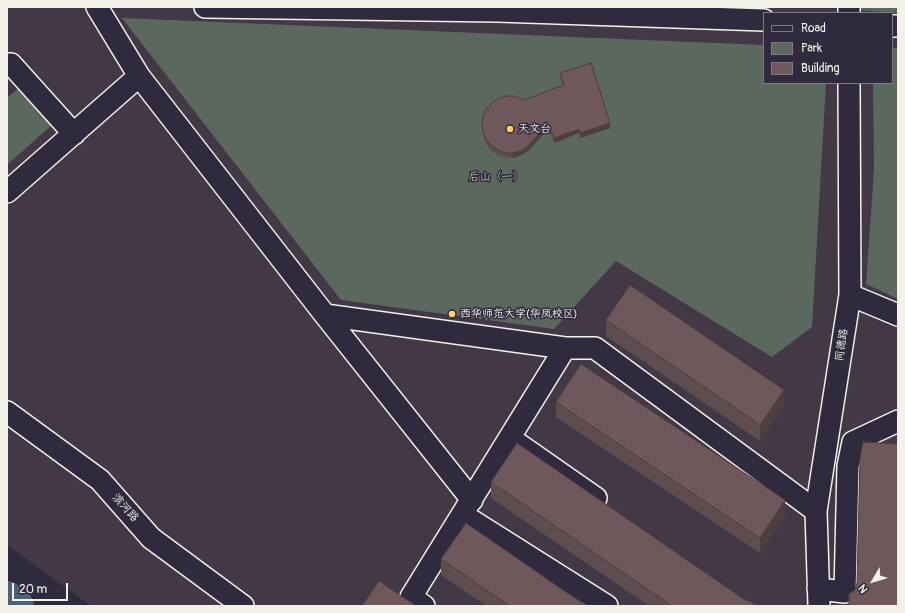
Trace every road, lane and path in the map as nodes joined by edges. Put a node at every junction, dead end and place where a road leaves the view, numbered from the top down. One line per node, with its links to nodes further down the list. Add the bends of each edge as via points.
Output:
1 (97, 7): 6 (street)
2 (205, 7): 3 (street)
3 (497, 9): 4 (street)
4 (763, 20)
5 (7, 64): 8 (street, via 11,64)
6 (139, 76): 8 (street); 11 (street)
7 (849, 84): 10 (street, 同德路)
8 (74, 134): 9 (street)
9 (7, 192)
10 (850, 295): 12 (street); 19 (street, 同德路)
11 (325, 315): 13 (street); 17 (street)
12 (898, 315)
13 (565, 348): 16 (street); 19 (street, via 595,348)
14 (7, 412): 21 (street, 滨河路, via 100,480 151,538)
15 (898, 421): 20 (street, via 853,442 848,466 845,592)
16 (510, 438): 17 (street); 18 (street)
17 (467, 508): 22 (street, via 411,597); 23 (street)
18 (615, 511)
19 (816, 511): 20 (street, 同德路)
20 (819, 597)
21 (243, 606)
22 (424, 606)
23 (607, 606)

